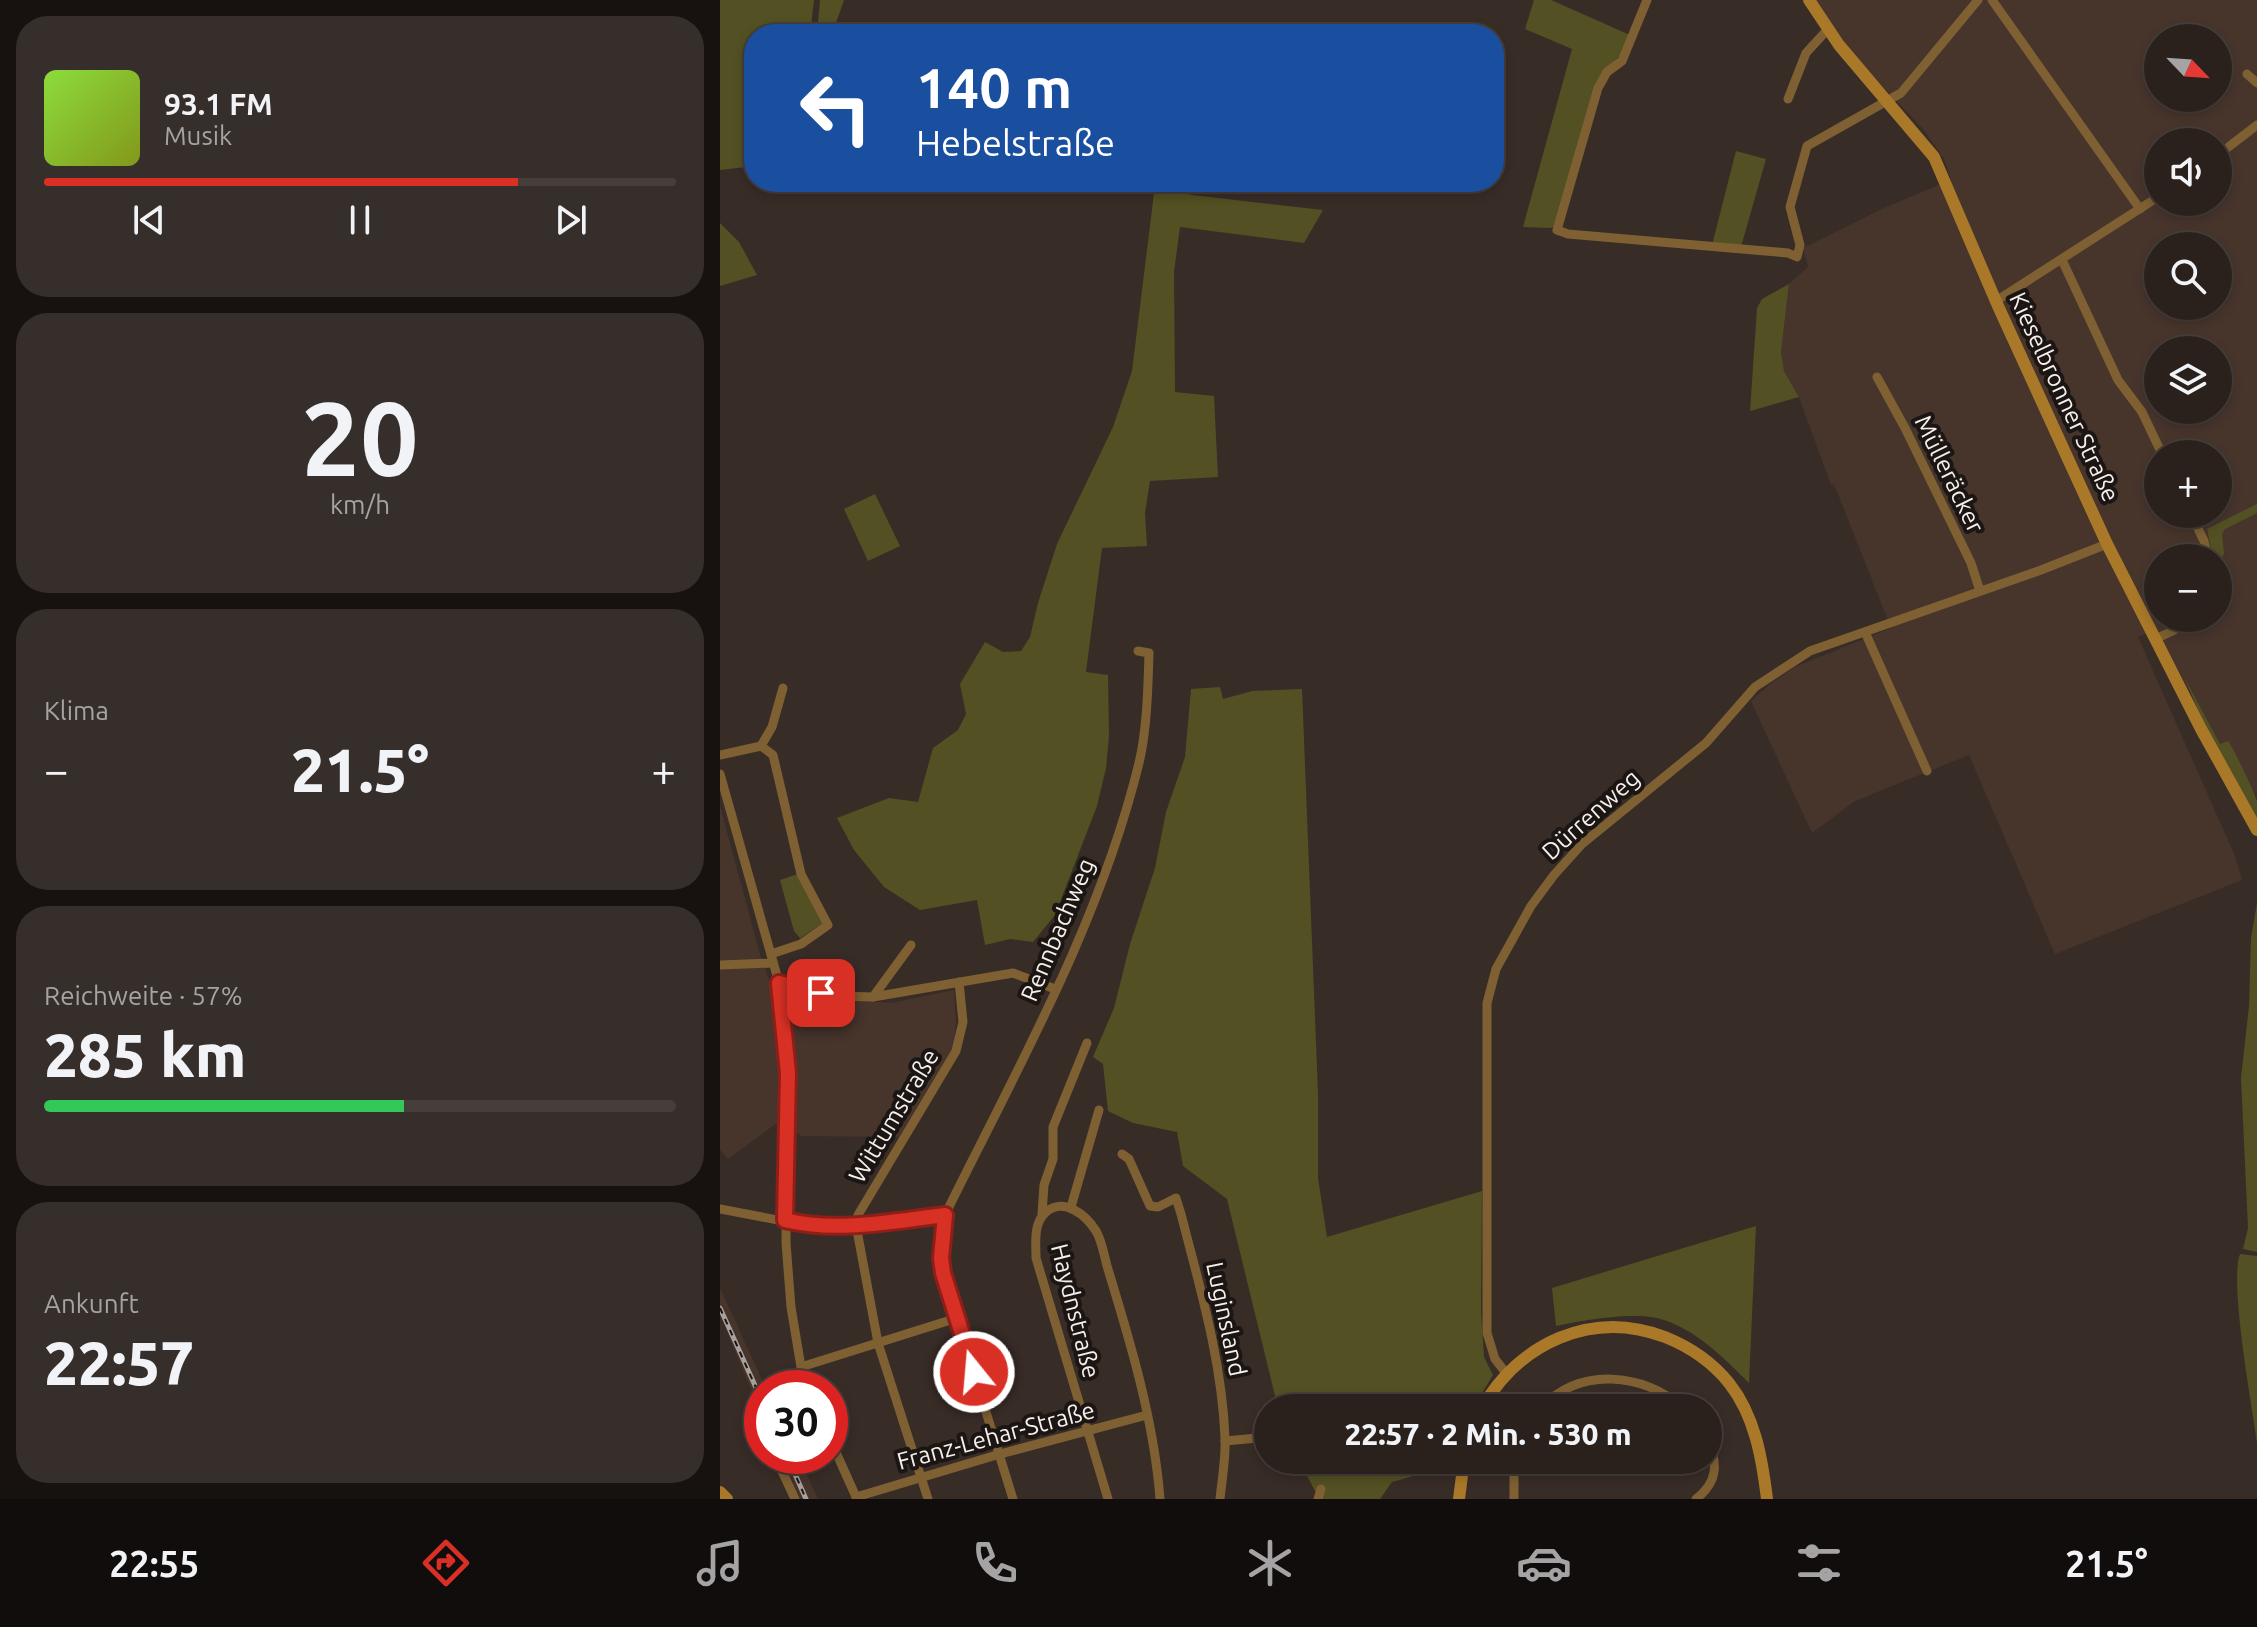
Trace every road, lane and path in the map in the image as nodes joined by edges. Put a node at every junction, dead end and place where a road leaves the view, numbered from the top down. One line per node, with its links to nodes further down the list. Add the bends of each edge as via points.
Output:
1 (1647, 0): 9 (street, via 1622,61 1598,88 1557,230 1797,257 1800,245 1790,207 1807,146)
2 (1809, 0): 5 (street, Kieselbronner Straße)
3 (1978, 0): 9 (street, via 1901,93)
4 (1992, 0): 13 (street)
5 (1828, 29): 8 (street, via 1806,53); 9 (street, Kieselbronner Straße)
6 (2247, 74): 7 (street)
7 (2257, 83)
8 (1788, 99)
9 (1888, 101): 15 (street, Kieselbronner Straße, via 1946,178)
10 (2257, 125): 11 (street)
11 (2232, 144)
12 (2144, 206): 13 (street)
13 (2140, 209): 14 (street)
14 (2062, 260): 15 (street); 17 (street, via 2118,380)
15 (1996, 301): 18 (street, Kieselbronner Straße)
16 (1877, 377): 19 (street, Mülleräcker, via 1971,563)
17 (2155, 440)
18 (2107, 544): 19 (street, Dürrenweg); 22 (street, Kieselbronner Straße)
19 (1980, 591): 20 (street, Dürrenweg)
20 (1865, 632): 27 (street); 50 (street, Dürrenweg, via 1780,668 1743,699 1706,743 1582,844 1531,906 1496,969 1487,1003 1487,1333)
21 (2170, 632): 22 (street)
22 (2155, 639): 29 (street, Kieselbronner Straße)
23 (1138, 651): 35 (street, Rennbachweg, via 1149,653 1140,760 1097,897)
24 (783, 688): 25 (street)
25 (761, 746): 26 (street); 31 (street, via 773,755 801,874 828,925)
26 (720, 755)
27 (1927, 771)
28 (720, 774): 31 (street)
29 (2257, 830)
30 (911, 945): 36 (street)
31 (772, 958): 32 (street); 34 (street)
32 (720, 965)
33 (959, 982): 35 (street, via 1013,973); 36 (street); 45 (street, Wittumstraße, via 963,1022 956,1051)
34 (779, 983): 36 (street, via 839,996); 44 (street, via 788,1073)
35 (1055, 989): 43 (street, Rennbachweg)
36 (873, 997)
37 (1087, 1043): 42 (street, via 1053,1127 1053,1159)
38 (1099, 1110): 40 (street)
39 (1122, 1154): 57 (street, Luginsland, via 1150,1206 1176,1198 1212,1339)
40 (1071, 1207): 42 (street, Haydnstraße, via 1052,1207); 54 (street, Haydnstraße, via 1096,1230 1103,1249)
41 (720, 1209): 44 (street)
42 (1042, 1214): 55 (street, Haydnstraße, via 1036,1258)
43 (945, 1215): 45 (street); 46 (street, via 941,1258)
44 (785, 1220): 45 (street); 48 (street)
45 (856, 1225): 47 (street)
46 (957, 1318): 47 (street); 58 (street)
47 (878, 1343): 48 (street); 64 (street)
48 (801, 1367): 49 (street)
49 (802, 1370)
50 (1506, 1373): 51 (street); 77 (street, via 1540,1346 1583,1330 1632,1328 1680,1344 1717,1370 1741,1402 1757,1444)
51 (1492, 1394)
52 (1557, 1394): 53 (street, via 1602,1378 1646,1384)
53 (1665, 1394)
54 (1147, 1415): 55 (street, Franz-Lehar-Straße); 72 (street, Haydnstraße)
55 (1087, 1432): 58 (street, Franz-Lehar-Straße); 71 (street, Haydnstraße)
56 (1254, 1438): 57 (street)
57 (1225, 1441): 73 (street, Luginsland)
58 (1000, 1454): 64 (street, Franz-Lehar-Straße); 70 (street)
59 (783, 1474): 68 (street)
60 (845, 1474): 66 (street)
61 (1462, 1474): 74 (street)
62 (1512, 1474): 75 (street)
63 (1714, 1474): 76 (street)
64 (921, 1477): 66 (street, Franz-Lehar-Straße); 69 (street)
65 (720, 1492): 67 (street)
66 (856, 1498)
67 (727, 1499)
68 (795, 1499)
69 (928, 1499)
70 (1013, 1499)
71 (1108, 1499)
72 (1160, 1499)
73 (1220, 1499)
74 (1459, 1499)
75 (1514, 1499)
76 (1696, 1499)
77 (1767, 1499)

